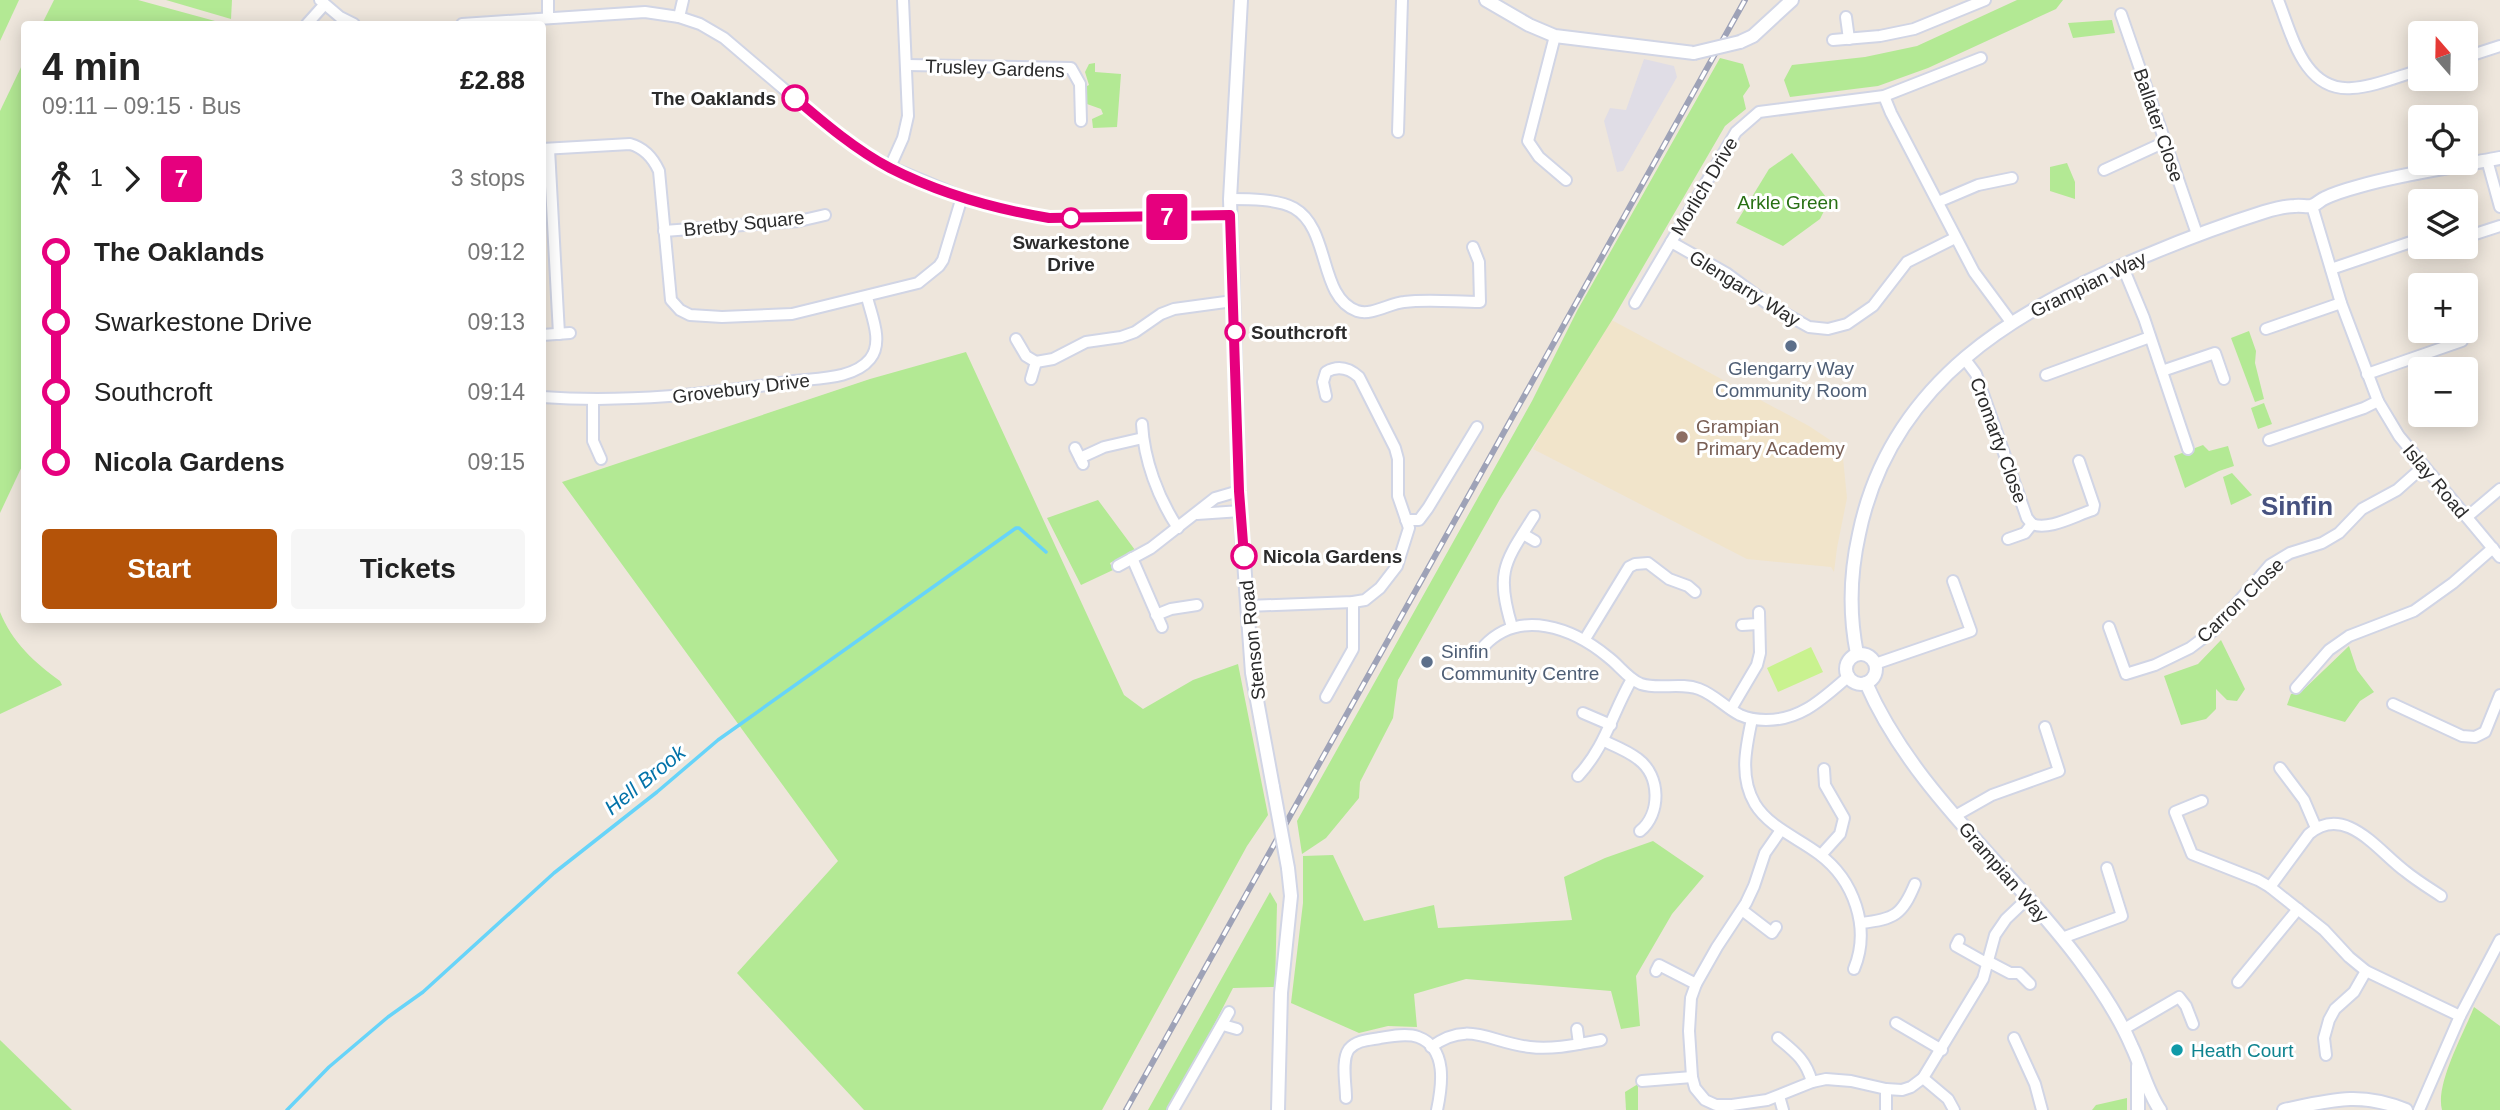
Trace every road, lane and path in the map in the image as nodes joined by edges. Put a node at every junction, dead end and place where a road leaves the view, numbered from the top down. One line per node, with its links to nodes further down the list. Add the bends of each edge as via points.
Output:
1 (548, 0): 14 (street)
2 (683, 0): 12 (street)
3 (904, 0): 24 (street)
4 (1241, 0): 37 (street, Stenson Road)
5 (1402, 0): 28 (street)
6 (1486, 0): 18 (street)
7 (1792, 0): 18 (street, bridge, via 1753,36 1694,53)
8 (1984, 0): 19 (street, via 1914,29)
9 (2278, 0): 25 (street, via 2305,65 2329,85 2355,88)
10 (322, 2): 15 (street); 16 (street)
11 (2122, 14): 29 (street, Ballater Close)
12 (679, 17): 14 (street, via 645,12); 32 (street, via 724,38 819,119)
13 (1846, 17): 19 (street)
14 (548, 18): 17 (street)
15 (309, 21)
16 (350, 21)
17 (505, 21)
18 (1555, 36): 35 (street, via 1528,141)
19 (1849, 38): 20 (street)
20 (1833, 40)
21 (2500, 46): 22 (street)
22 (2478, 53)
23 (1981, 58): 26 (street, Morlich Drive)
24 (907, 65): 27 (street, Trusley Gardens, via 1071,68 1080,84); 32 (street, via 908,116)
25 (2408, 73)
26 (1884, 96): 38 (street); 48 (street, Morlich Drive, via 1759,112 1736,132)
27 (1081, 121)
28 (1398, 132)
29 (2165, 142): 33 (street); 46 (street, Ballater Close)
30 (546, 149): 44 (street, via 639,146 659,171); 59 (street, via 565,334)
31 (2494, 159): 39 (street, Grampian Way, via 2362,186); 40 (street)
32 (890, 167): 36 (street)
33 (2104, 170)
34 (2012, 178): 38 (street, via 1978,185)
35 (1566, 180)
36 (962, 197): 42 (street, via 1049,218); 53 (street, via 939,266 918,283)
37 (1230, 199): 42 (street, Stenson Road); 50 (street, via 1294,208 1315,232 1340,298 1361,313 1403,302 1480,302 1479,262)
38 (1938, 202): 47 (street)
39 (2312, 206): 46 (street, Grampian Way, via 2266,211); 52 (street, Islay Road)
40 (2500, 207)
41 (825, 215): 44 (street, Bretby Square)
42 (1230, 215): 54 (street, Stenson Road)
43 (2500, 226): 45 (street)
44 (664, 231): 53 (street, via 671,300 690,315 792,314)
45 (2478, 233)
46 (2197, 234): 51 (street, Grampian Way)
47 (1955, 238): 48 (street, Glengarry Way, via 1907,262 1874,306 1847,324 1828,329 1809,327); 57 (street)
48 (1671, 242): 55 (street, Morlich Drive)
49 (2408, 243): 52 (street)
50 (1473, 247)
51 (2122, 265): 57 (street, Grampian Way); 60 (street)
52 (2331, 269): 56 (street, Islay Road)
53 (867, 297): 72 (street, Grovebury Drive, via 876,332 875,350 854,370 690,396)
54 (1233, 301): 64 (street, via 1174,309 1135,332 1086,342 1053,359); 84 (street, Stenson Road)
55 (1635, 303)
56 (2341, 303): 58 (street); 66 (street, Islay Road)
57 (2011, 322): 63 (street, Grampian Way)
58 (2266, 329)
59 (546, 335)
60 (2150, 337): 65 (street); 67 (street)
61 (1016, 339): 64 (street, via 1026,356)
62 (2456, 343): 66 (street)
63 (1964, 358): 90 (street, Cromarty Close, via 1976,374); 110 (street, Grampian Way, via 1923,401 1894,441 1867,498 1852,574)
64 (1036, 362): 68 (street)
65 (2162, 371): 69 (street, via 2216,353); 78 (street)
66 (2367, 374): 73 (street, Islay Road)
67 (2046, 375)
68 (1031, 379)
69 (2224, 379)
70 (1326, 396): 89 (street, via 1326,372 1341,368 1359,377 1395,448 1398,496)
71 (546, 397): 72 (street, Grovebury Drive)
72 (593, 399): 80 (street, via 593,441)
73 (2378, 401): 77 (street); 82 (street, Islay Road)
74 (1142, 424): 76 (street)
75 (1477, 427): 89 (street, via 1424,514 1419,520)
76 (1143, 438): 79 (street); 91 (street, via 1162,503)
77 (2269, 440)
78 (2188, 449)
79 (1079, 457)
80 (601, 459)
81 (2079, 461): 90 (street, Cromarty Close, via 2093,510 2047,526)
82 (2424, 466): 88 (street, Islay Road); 106 (street, Carron Close, via 2397,490 2361,509 2339,533 2270,565 2214,630 2190,648 2126,674)
83 (2500, 489): 88 (street)
84 (1239, 491): 85 (street, Stenson Road); 86 (street, via 1215,498)
85 (1241, 511): 86 (street); 102 (street, Stenson Road)
86 (1197, 514): 91 (street)
87 (1534, 516): 92 (street)
88 (2467, 517): 95 (street, Islay Road)
89 (1406, 520): 100 (street, via 1409,528 1397,566 1380,588 1365,600)
90 (2032, 524): 93 (street, Cromarty Close, via 2025,533)
91 (1178, 528): 96 (street)
92 (1523, 534): 94 (street); 105 (street, via 1506,561 1503,586)
93 (2008, 539)
94 (1535, 541)
95 (2497, 552): 115 (street, via 2413,611 2349,636 2329,650)
96 (1132, 558): 97 (street); 103 (street)
97 (1118, 566)
98 (1954, 581): 111 (street, via 1971,631)
99 (1695, 592): 108 (street, via 1648,563 1634,564)
100 (1353, 602): 102 (street); 117 (street, via 1353,649)
101 (1197, 605): 103 (street)
102 (1247, 606): 180 (street, Stenson Road, bridge, via 1252,673 1291,896 1281,993)
103 (1156, 615): 107 (street)
104 (1742, 625): 119 (street, via 1758,618 1760,653)
105 (1512, 626): 108 (street, via 1532,623); 109 (street)
106 (2109, 627)
107 (1162, 628)
108 (1585, 639): 113 (street)
109 (1484, 646)
110 (1857, 654): 111 (street, via 1868,655); 112 (street, via 1847,662)
111 (1875, 664): 114 (street, via 1875,674)
112 (1849, 676): 114 (street, via 1856,683); 121 (street, via 1799,715)
113 (1632, 679): 119 (street, via 1648,686 1674,684 1700,690); 122 (street)
114 (1866, 683): 129 (street, Grampian Way, via 1902,746)
115 (2296, 688)
116 (2500, 695): 118 (street, via 2485,732 2475,737 2462,736)
117 (1326, 697)
118 (2393, 704)
119 (1731, 709): 121 (street)
120 (1583, 713): 122 (street)
121 (1752, 719): 131 (street, via 1744,760 1749,789 1755,803)
122 (1611, 725): 124 (street)
123 (2045, 727): 129 (street, via 2061,775 1992,795)
124 (1604, 741): 127 (street); 132 (street, via 1640,760 1655,786 1655,809)
125 (2280, 768): 130 (street, via 2304,800)
126 (1824, 769): 133 (street, via 1825,785 1844,818 1840,834)
127 (1578, 776)
128 (2202, 801): 136 (street, via 2175,811 2192,854)
129 (1955, 816): 138 (street, Grampian Way)
130 (2316, 828): 136 (street); 137 (street, via 2344,825 2361,833)
131 (1781, 830): 133 (street); 140 (street, via 1765,853)
132 (1640, 831)
133 (1821, 855): 141 (street, via 1846,883)
134 (2106, 868): 143 (street, via 2123,919)
135 (1915, 884): 141 (street, via 1895,916)
136 (2270, 887): 139 (street)
137 (2441, 896)
138 (2026, 899): 143 (street, Grampian Way); 146 (street, via 1995,935)
139 (2298, 909): 149 (street); 150 (street)
140 (1742, 910): 142 (street, via 1772,933); 151 (street)
141 (1861, 923): 147 (street, via 1860,955)
142 (1776, 927)
143 (2062, 938): 160 (street, Grampian Way)
144 (1959, 940): 146 (street, via 1956,946)
145 (2500, 940): 154 (street)
146 (1989, 963): 152 (street, via 2019,973); 166 (street)
147 (1854, 969)
148 (1656, 971): 151 (street, via 1659,965)
149 (2366, 971): 154 (street); 167 (street, via 2329,1020)
150 (2238, 982)
151 (1696, 984): 169 (street, via 1689,1007)
152 (2030, 984)
153 (1229, 1012): 157 (street)
154 (2460, 1016): 190 (street)
155 (1896, 1023): 166 (street)
156 (2193, 1024): 160 (street, via 2179,997)
157 (1223, 1025): 158 (street); 179 (street)
158 (1237, 1029)
159 (1577, 1029): 164 (street)
160 (2124, 1029): 168 (street, Grampian Way)
161 (1777, 1038): 174 (street, via 1806,1063)
162 (2014, 1038): 185 (street)
163 (1601, 1040): 164 (street)
164 (1578, 1044): 165 (street, via 1530,1047 1458,1032)
165 (1431, 1047): 172 (street, via 1410,1035 1357,1042 1345,1058); 181 (street, via 1443,1072)
166 (1942, 1049): 170 (street)
167 (2326, 1055)
168 (2138, 1062): 186 (street, Grampian Way); 187 (street, Grampian Way)
169 (1692, 1077): 171 (street); 178 (street, via 1700,1094)
170 (1923, 1078): 175 (street, via 1902,1090); 184 (street, via 1948,1098)
171 (1642, 1081)
172 (1346, 1082): 173 (street); 177 (street)
173 (1360, 1082)
174 (1812, 1082): 175 (street, via 1852,1081); 176 (street)
175 (1886, 1089): 183 (street)
176 (1779, 1096): 178 (street); 182 (street)
177 (1346, 1098)
178 (1716, 1107)
179 (1173, 1110)
180 (1278, 1110)
181 (1437, 1110)
182 (1783, 1110)
183 (1886, 1110)
184 (1954, 1110)
185 (2042, 1110)
186 (2138, 1110)
187 (2160, 1110)
188 (2284, 1110): 189 (street, via 2347,1097 2368,1098)
189 (2406, 1110)
190 (2419, 1110)

